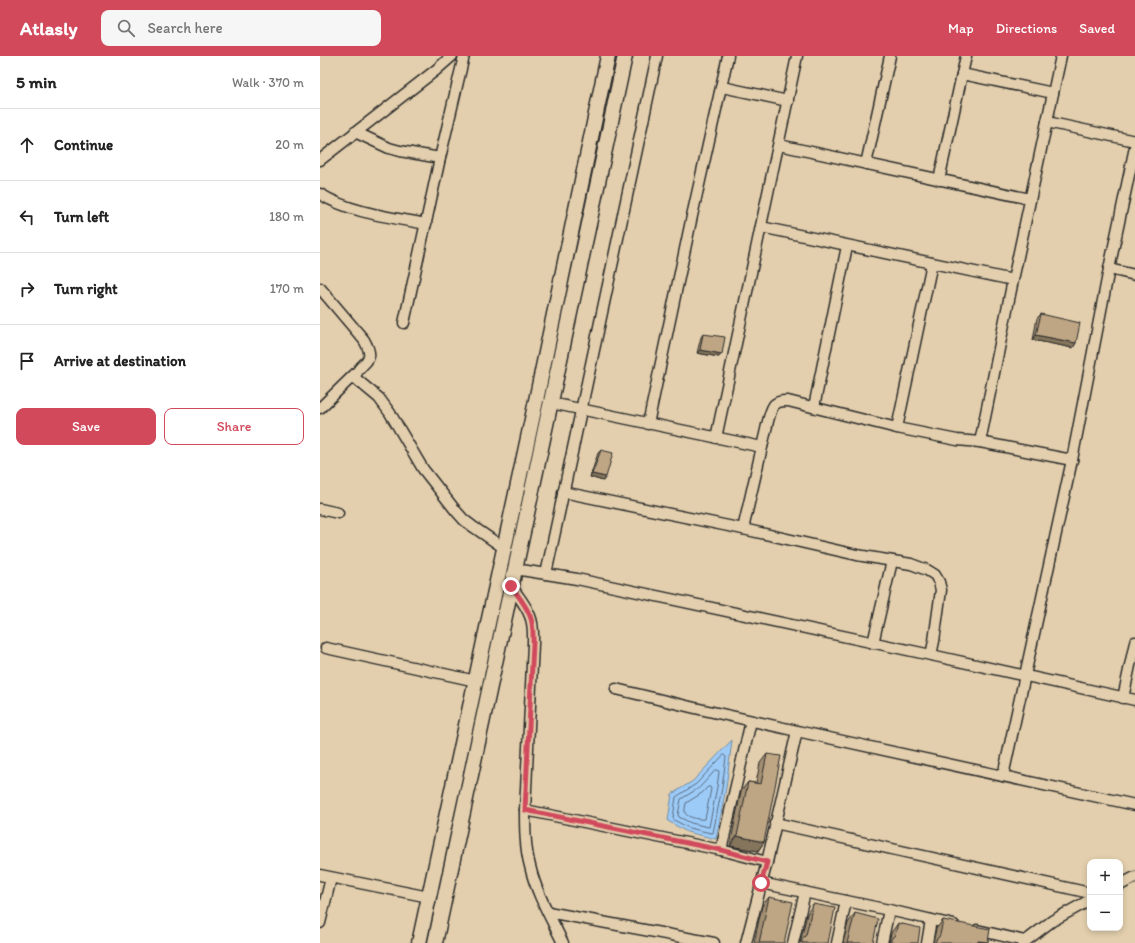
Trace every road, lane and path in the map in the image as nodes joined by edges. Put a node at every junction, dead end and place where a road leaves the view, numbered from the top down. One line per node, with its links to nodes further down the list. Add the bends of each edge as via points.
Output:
1 (452, 56): 16 (street)
2 (464, 56): 20 (street)
3 (608, 56): 50 (street)
4 (625, 56): 36 (street)
5 (657, 56): 39 (street)
6 (728, 56): 12 (street)
7 (798, 56): 14 (street)
8 (890, 56): 22 (street)
9 (966, 56): 11 (street)
10 (1061, 56): 13 (street)
11 (962, 74): 13 (street); 23 (street)
12 (722, 87): 14 (street); 40 (street)
13 (1053, 94): 15 (street)
14 (788, 101): 18 (street)
15 (1047, 122): 17 (street); 25 (street)
16 (355, 132): 20 (street, via 400,152); 21 (street)
17 (1135, 141)
18 (779, 145): 22 (street); 27 (street)
19 (1135, 147): 30 (street)
20 (440, 158): 26 (street)
21 (320, 160)
22 (866, 164): 23 (street)
23 (938, 180): 25 (street)
24 (320, 194): 26 (street, via 336,203 360,210)
25 (1030, 199): 32 (street)
26 (426, 224): 34 (street)
27 (762, 227): 28 (street); 42 (street)
28 (847, 246): 29 (street); 37 (street)
29 (932, 263): 32 (street); 41 (street)
30 (1109, 269): 31 (street); 45 (street)
31 (1135, 275)
32 (1013, 280): 43 (street)
33 (320, 288): 35 (street, via 364,340 370,351 368,360)
34 (404, 323)
35 (356, 373): 38 (street); 50 (street, via 356,379 382,403 423,469 456,511 464,520)
36 (551, 403): 39 (street); 52 (street)
37 (814, 407): 41 (street); 44 (street, via 788,401 776,403)
38 (320, 408)
39 (581, 410): 40 (street); 46 (street)
40 (648, 424): 42 (street)
41 (897, 428): 43 (street)
42 (716, 438): 44 (street)
43 (980, 442): 45 (street)
44 (762, 447): 49 (street)
45 (1072, 460): 59 (street)
46 (563, 492): 49 (street); 53 (street)
47 (320, 509): 48 (street)
48 (338, 513)
49 (743, 529): 51 (street)
50 (504, 548): 60 (street)
51 (892, 561): 56 (street); 58 (street, via 927,570 939,582 941,590)
52 (515, 569): 53 (street); 54 (street)
53 (546, 574): 56 (street)
54 (511, 586): 68 (street, via 525,606 533,627); 88 (street)
55 (1135, 642): 62 (street)
56 (873, 643): 58 (street)
57 (326, 648): 60 (street)
58 (931, 655): 59 (street)
59 (1025, 677): 62 (street); 66 (street)
60 (476, 681): 79 (street)
61 (616, 689): 64 (street)
62 (1123, 698): 63 (street)
63 (1135, 700)
64 (751, 721): 65 (street); 70 (street)
65 (796, 731): 66 (street); 69 (street)
66 (1003, 776): 67 (street)
67 (1135, 805)
68 (525, 810): 70 (street); 83 (street, via 529,865)
69 (775, 823): 71 (street); 78 (street)
70 (721, 850): 71 (street)
71 (767, 862): 75 (street)
72 (320, 875): 74 (street)
73 (1135, 877): 76 (street)
74 (331, 878): 79 (street); 85 (street)
75 (761, 883): 77 (street); 91 (street)
76 (1123, 883)
77 (804, 892): 80 (street); 92 (street)
78 (1087, 892)
79 (429, 897): 87 (street)
80 (846, 901): 82 (street); 93 (street)
81 (1087, 902): 86 (street, via 1052,921)
82 (889, 910): 84 (street); 94 (street)
83 (548, 912): 89 (street); 90 (street)
84 (931, 920): 86 (street); 95 (street)
85 (320, 923)
86 (1024, 942)
87 (419, 943)
88 (435, 943)
89 (563, 943)
90 (714, 943)
91 (746, 943)
92 (793, 943)
93 (837, 943)
94 (882, 943)
95 (927, 943)

